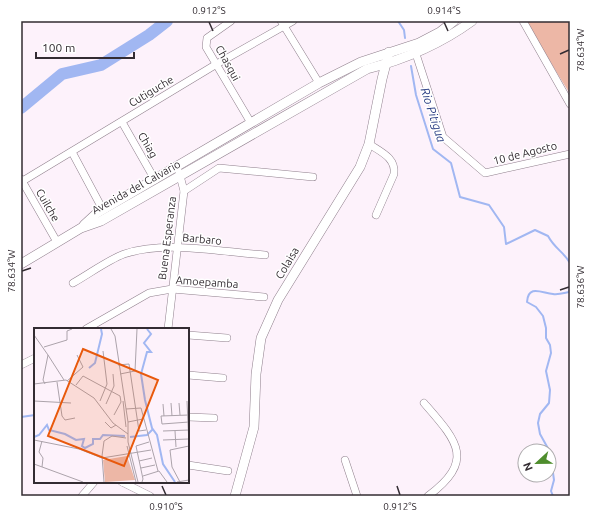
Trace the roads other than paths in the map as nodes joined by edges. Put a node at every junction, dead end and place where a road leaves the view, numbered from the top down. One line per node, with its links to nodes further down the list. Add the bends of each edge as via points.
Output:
1 (231, 21): 10 (street, Chasqui, via 207,38 206,47)
2 (293, 21): 6 (street, Cutiguche)
3 (454, 21): 7 (street, Avenida del Calvario, via 419,43)
4 (472, 21): 8 (street, Avenida del Calvario, via 451,36)
5 (523, 21): 12 (street)
6 (283, 23): 10 (street, Cutiguche); 11 (street)
7 (390, 52): 9 (street, Colaisa); 11 (street, Avenida del Calvario, via 361,62)
8 (416, 54): 9 (street, Avenida del Calvario); 17 (street, 10 de Agosto, via 442,137 482,171 489,174)
9 (387, 64): 15 (street, Colaisa); 19 (street, Avenida del Calvario, via 367,69)
10 (215, 65): 13 (street, Cutiguche); 14 (street, Chasqui)
11 (319, 83): 14 (street, Avenida del Calvario)
12 (570, 104)
13 (122, 122): 16 (street, Cutiguche); 21 (street, Chiag)
14 (250, 123): 18 (street, Avenida del Calvario)
15 (369, 144): 25 (street, via 388,157 395,168); 52 (street, Colaisa, via 360,166 278,300 261,338 256,374 254,427)
16 (72, 152): 22 (street, Cutiguche); 24 (street)
17 (570, 154)
18 (177, 167): 19 (street); 21 (street, Avenida del Calvario)
19 (180, 176): 23 (street); 26 (street, Avenida del Calvario, via 101,221)
20 (313, 177): 23 (street, Buena Esperanza, via 219,168)
21 (155, 180): 24 (street, Avenida del Calvario)
22 (21, 181): 27 (street, Cuilche)
23 (184, 191): 28 (street, Buena Esperanza)
24 (103, 210): 26 (street, Avenida del Calvario)
25 (376, 215)
26 (82, 228): 27 (street)
27 (57, 242): 30 (street)
28 (177, 248): 29 (street, Barbaro); 31 (street, Barbaro, via 145,249 123,255); 32 (street, Buena Esperanza)
29 (266, 255)
30 (21, 264)
31 (73, 283)
32 (172, 289): 33 (street, Amoepamba); 34 (street, Amoepamba, via 150,293); 35 (street, Buena Esperanza)
33 (264, 297)
34 (88, 328)
35 (168, 328)
36 (189, 334): 37 (street)
37 (227, 338)
38 (34, 358): 39 (street)
39 (21, 365)
40 (189, 375): 41 (street)
41 (223, 378)
42 (424, 403): 54 (street, via 453,441 458,455 457,465 452,474)
43 (189, 417): 44 (street)
44 (214, 418)
45 (345, 460): 53 (street)
46 (189, 465): 47 (street)
47 (228, 471)
48 (93, 483): 50 (street)
49 (124, 483): 51 (street)
50 (82, 496)
51 (150, 496)
52 (235, 496)
53 (357, 496)
54 (428, 496)

